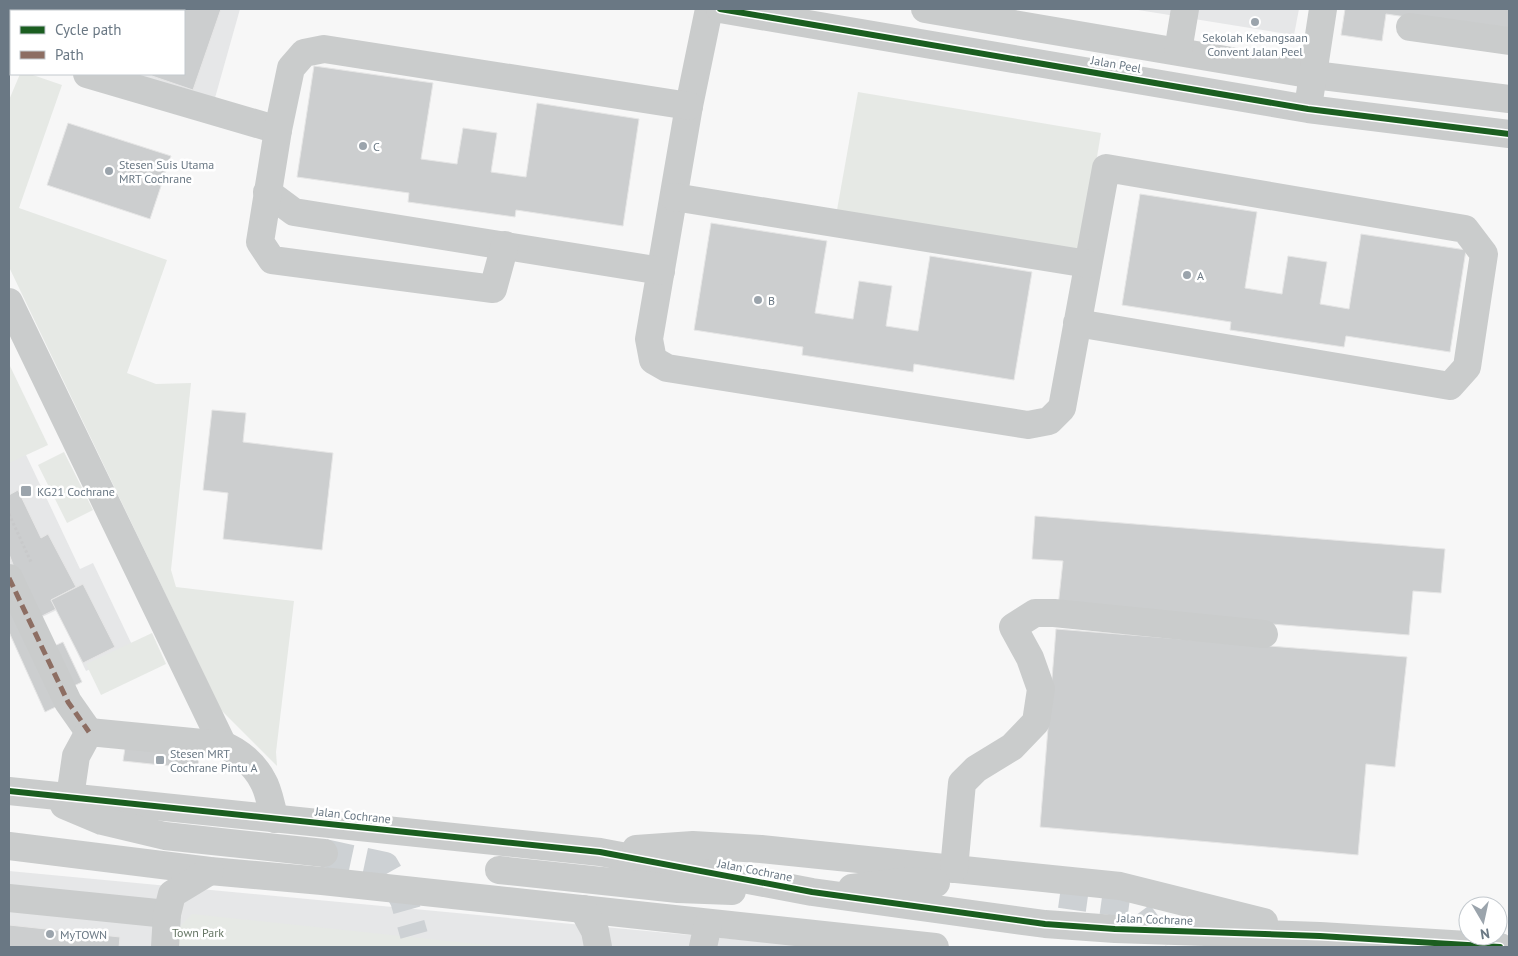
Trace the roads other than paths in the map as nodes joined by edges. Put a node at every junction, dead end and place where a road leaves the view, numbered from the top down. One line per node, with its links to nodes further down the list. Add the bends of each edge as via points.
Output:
1 (709, 9): 12 (street)
2 (720, 9): 13 (street, Jalan Peel)
3 (925, 9): 8 (street, Jalan Peel)
4 (1185, 9): 8 (street)
5 (1323, 9): 10 (street)
6 (1410, 27): 7 (street)
7 (1509, 41)
8 (1178, 51): 10 (street, Jalan Peel)
9 (91, 75): 14 (street)
10 (1314, 75): 11 (street, Jalan Peel); 13 (street)
11 (1509, 99)
12 (689, 106): 14 (street, via 324,49 304,52 291,68); 17 (street)
13 (1308, 108): 15 (street, Jalan Peel)
14 (278, 130): 16 (street)
15 (1509, 134)
16 (267, 192): 18 (street, via 294,212); 18 (street, via 260,242 272,260 493,289)
17 (674, 197): 19 (street); 20 (street)
18 (505, 245): 20 (street)
19 (1088, 264): 22 (street); 22 (street, via 1106,168 1465,229 1484,254 1467,367 1450,386)
20 (661, 271): 22 (street, via 649,339 653,360 667,368 1028,424 1049,421 1062,408)
21 (9, 302): 26 (street)
22 (1077, 323)
23 (9, 578): 25 (street, via 68,702)
24 (1264, 634): 34 (street, via 1054,613 1035,613 1013,628 1030,658 1041,689 1036,722 1012,747 976,769 962,784)
25 (89, 732): 26 (street); 29 (street, via 76,756)
26 (223, 745): 30 (street, via 243,756 264,781)
27 (9, 791): 28 (street, Jalan Cochrane)
28 (38, 794): 29 (street, Jalan Cochrane); 32 (street, via 102,821 165,836)
29 (70, 797): 30 (street, Jalan Cochrane)
30 (275, 818): 33 (street, Jalan Cochrane)
31 (9, 846): 36 (street)
32 (324, 852)
33 (600, 852): 34 (street, via 693,845); 37 (street, Jalan Cochrane)
34 (954, 869): 43 (street, via 1120,886)
35 (498, 870): 37 (street, via 678,889)
36 (210, 872): 40 (street); 41 (street, via 172,894)
37 (812, 892): 38 (street, via 910,881); 43 (street, Jalan Cochrane, via 1045,924)
38 (1060, 894)
39 (16, 895): 41 (street)
40 (583, 909): 42 (street); 44 (street, via 595,931)
41 (170, 934)
42 (706, 935): 45 (street)
43 (1320, 936): 46 (street, Jalan Cochrane)
44 (598, 947)
45 (934, 947)
46 (1500, 947)

